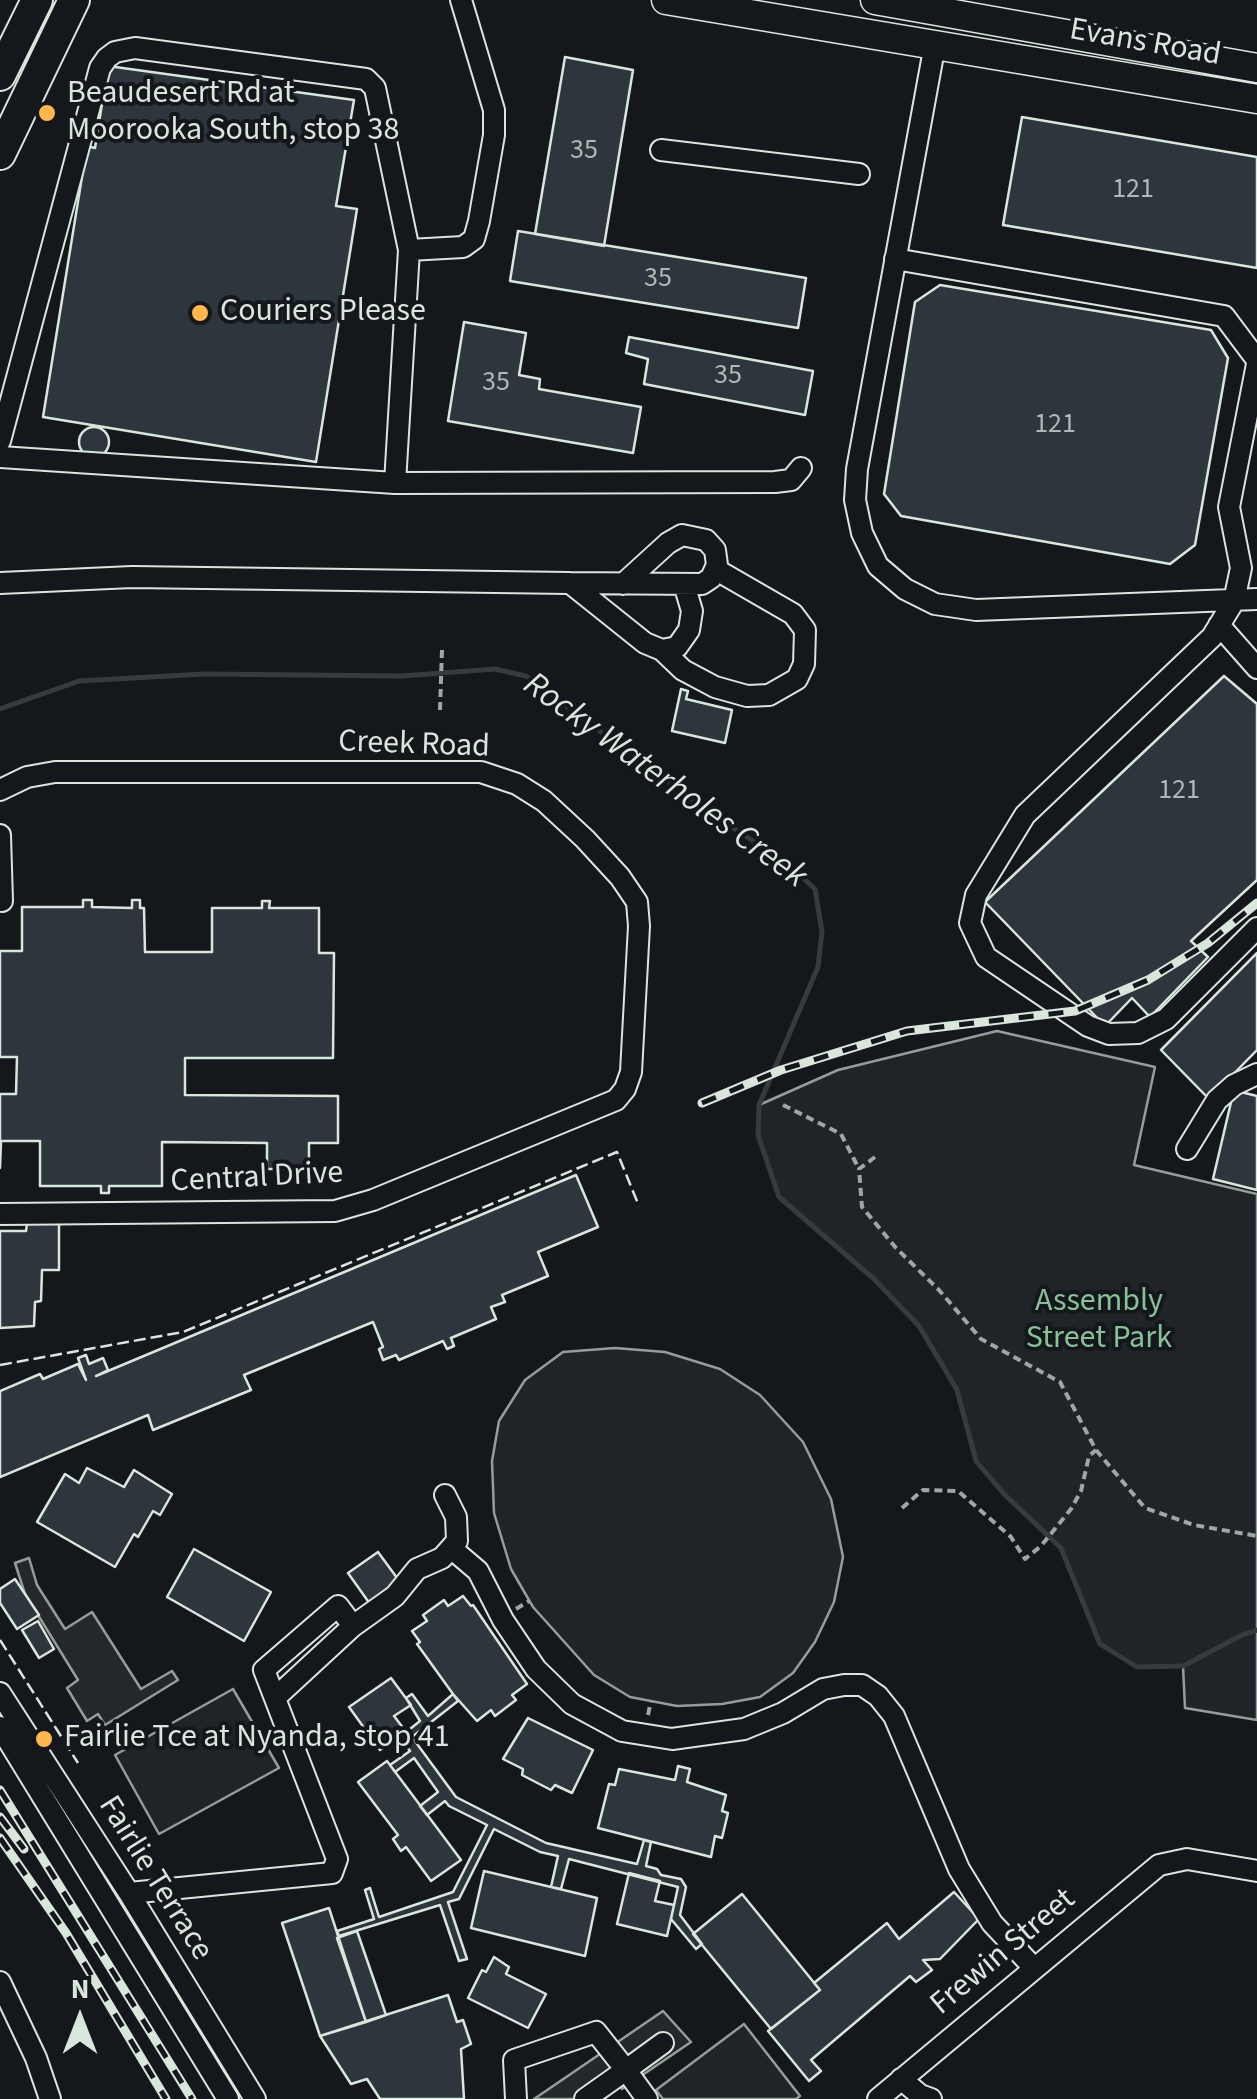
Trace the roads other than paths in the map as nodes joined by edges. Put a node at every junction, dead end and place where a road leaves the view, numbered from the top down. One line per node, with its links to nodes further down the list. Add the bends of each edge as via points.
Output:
1 (74, 0): 12 (highway)
2 (461, 0): 14 (street, via 494,110 479,221 474,239 463,247)
3 (666, 0): 7 (main road, Evans Road)
4 (875, 0): 6 (main road, Evans Road)
5 (32, 4): 9 (highway)
6 (964, 7): 7 (street); 8 (main road, Evans Road)
7 (946, 46): 10 (main road, Evans Road); 15 (street)
8 (1257, 68)
9 (0, 75)
10 (1257, 98)
11 (661, 150): 13 (street)
12 (0, 154)
13 (859, 174)
14 (408, 250): 17 (street, via 380,102 366,79 135,48 115,52 100,68); 20 (street)
15 (895, 259): 16 (street, via 1224,316); 27 (street, via 855,500 878,566 935,604 976,610)
16 (1257, 362): 27 (street, via 1229,507 1241,568)
17 (0, 441)
18 (0, 457): 20 (street)
19 (801, 468): 20 (street, via 791,480 776,482)
20 (395, 482)
21 (716, 569): 24 (street, via 716,550 706,540 682,536); 25 (street, via 702,584); 29 (street, via 792,614 805,630 797,679 769,696 748,696 683,670)
22 (0, 583): 23 (street, via 132,577)
23 (569, 583): 24 (street); 29 (street)
24 (623, 584): 25 (street)
25 (684, 584): 29 (street, via 690,630 677,647)
26 (1257, 599): 27 (street)
27 (1234, 601): 28 (street)
28 (1220, 625): 30 (street); 34 (street, via 1024,815 976,894 970,922 986,956 1109,1034 1138,1032 1166,1018)
29 (662, 650)
30 (1257, 668)
31 (0, 790): 36 (street, Creek Road, via 54,772 481,772 518,784 585,840 637,902 631,1072)
32 (0, 836): 33 (street)
33 (2, 902)
34 (1257, 928)
35 (1257, 1074): 37 (street, via 1217,1100)
36 (616, 1100): 38 (street, Central Drive, via 336,1211)
37 (1187, 1149)
38 (0, 1214)
39 (445, 1496): 40 (street, via 456,1516 458,1541)
40 (450, 1548): 44 (street, via 417,1568 395,1596 353,1626 338,1606 264,1670 337,1859 332,1872); 46 (street, via 478,1571 536,1669 572,1704 622,1731 672,1739 744,1729 823,1690 862,1685 878,1696 894,1716 959,1869 992,1923)
41 (0, 1693): 44 (street, Fairlie Terrace)
42 (0, 1727): 45 (street, Fairlie Terrace)
43 (1257, 1871): 46 (street, Frewin Street, via 1174,1860 1149,1871)
44 (128, 1893): 45 (street, via 127,1915); 53 (street, Fairlie Terrace)
45 (144, 1961): 52 (street, Fairlie Terrace)
46 (1034, 1968): 50 (street, Frewin Street)
47 (1, 1985): 51 (street)
48 (663, 2043): 49 (street)
49 (626, 2070): 54 (street, via 596,2032 514,2060); 55 (street); 56 (street)
50 (901, 2079): 57 (street, Frewin Street); 58 (street)
51 (50, 2099)
52 (228, 2099)
53 (255, 2099)
54 (516, 2099)
55 (585, 2099)
56 (647, 2099)
57 (878, 2099)
58 (932, 2099)

